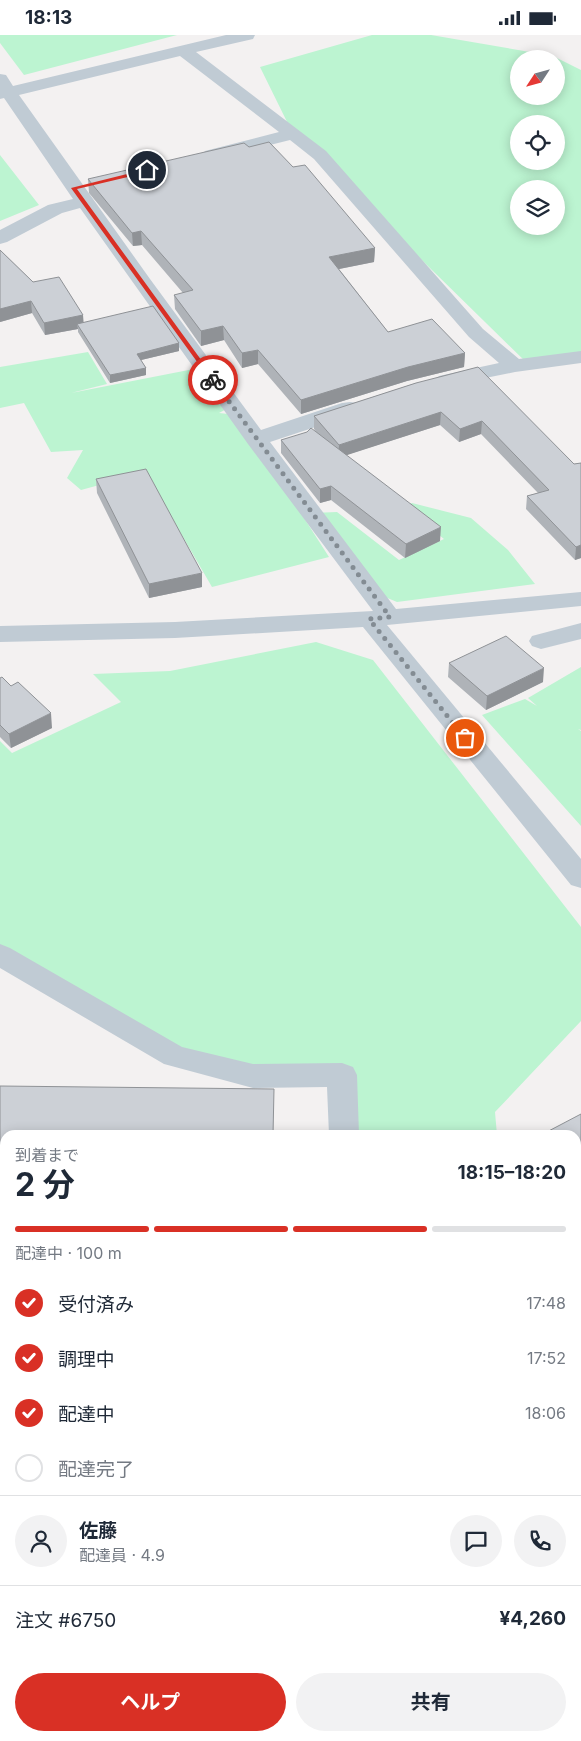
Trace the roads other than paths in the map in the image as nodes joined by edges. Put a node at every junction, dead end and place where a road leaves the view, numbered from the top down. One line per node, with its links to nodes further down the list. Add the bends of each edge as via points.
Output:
1 (247, 35): 2 (street)
2 (183, 50): 3 (street); 4 (street)
3 (3, 88): 6 (street)
4 (294, 134): 5 (street); 9 (street, via 320,155 476,333)
5 (198, 158)
6 (83, 191): 7 (street); 12 (street)
7 (0, 238)
8 (581, 357): 9 (street)
9 (515, 366): 10 (street)
10 (425, 386)
11 (369, 402): 12 (street)
12 (256, 439): 14 (street)
13 (581, 599): 14 (street)
14 (379, 618): 16 (street, via 176,630); 18 (street)
15 (581, 631): 17 (street)
16 (0, 634)
17 (542, 641)
18 (581, 878)
19 (0, 955): 20 (street, via 174,1056 253,1075 342,1075)
20 (344, 1130)

